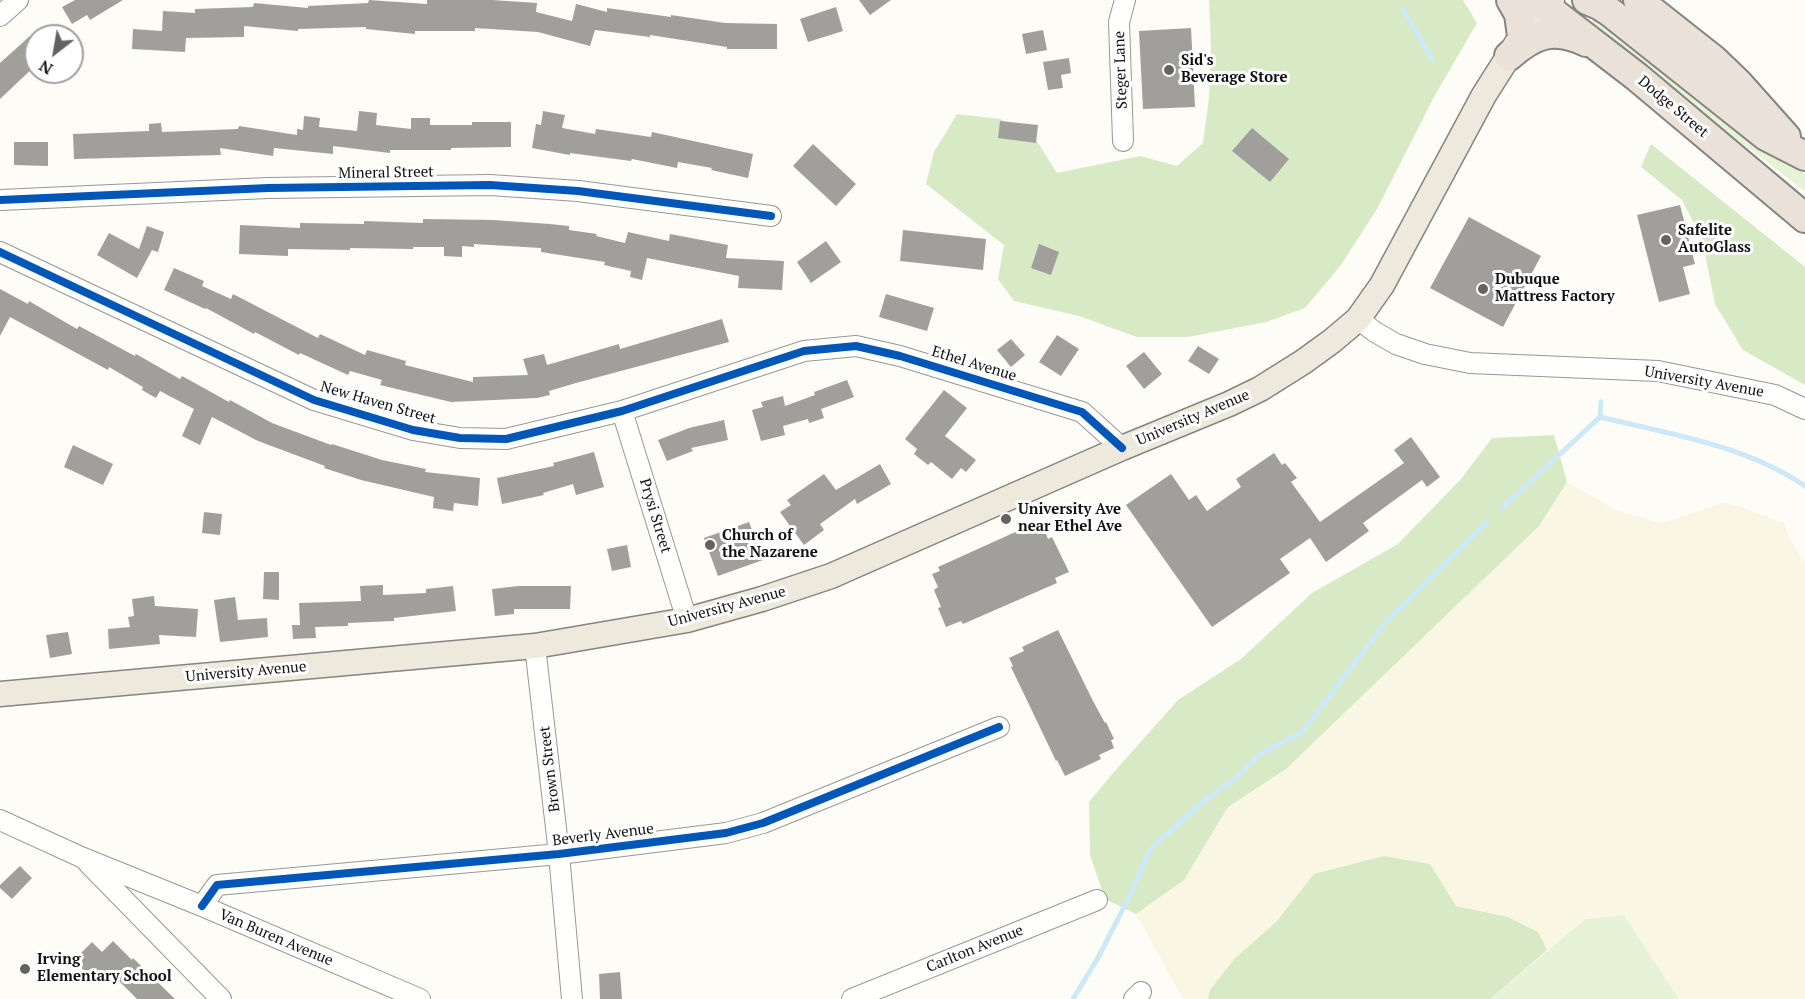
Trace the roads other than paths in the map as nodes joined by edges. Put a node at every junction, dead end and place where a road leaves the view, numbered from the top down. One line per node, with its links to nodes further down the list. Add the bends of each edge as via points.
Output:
1 (18, 0): 8 (street)
2 (1125, 0): 12 (street, Steger Lane, via 1119,22)
3 (1511, 0): 9 (highway, via 1519,14)
4 (1587, 0): 13 (highway, via 1610,12 1766,136)
5 (1616, 0): 13 (highway)
6 (1638, 0): 13 (highway, via 1714,60)
7 (1548, 1): 9 (main road, University Avenue); 10 (highway, Dodge Street)
8 (0, 16)
9 (1515, 46): 10 (highway, via 1556,33); 19 (main road, University Avenue, via 1484,95 1382,285)
10 (1605, 52): 11 (highway, Dodge Street)
11 (1696, 126): 14 (highway, via 1782,180); 17 (highway, Dodge Street)
12 (1123, 141)
13 (1800, 150)
14 (1805, 200)
15 (0, 201): 16 (street, Mineral Street, via 267,188 490,185 578,191)
16 (771, 216)
17 (1805, 218)
18 (0, 252): 22 (street, New Haven Street, via 314,400 413,430 506,440)
19 (1358, 319): 21 (street, University Avenue, via 1396,344 1425,354 1470,363 1658,371 1775,395); 23 (main road, University Avenue, via 1260,389)
20 (804, 351): 22 (street, New Haven Street); 23 (street, Ethel Avenue, via 856,346 900,356 1082,412)
21 (1805, 409)
22 (622, 411): 24 (street, Prysi Street)
23 (1122, 448): 24 (main road, University Avenue, via 831,576)
24 (687, 620): 25 (main road, University Avenue)
25 (536, 646): 26 (main road, University Avenue); 29 (street, Brown Street)
26 (0, 694)
27 (999, 727): 29 (street, Beverly Avenue, via 763,823 726,833)
28 (0, 820): 30 (street, Van Buren Avenue)
29 (560, 854): 32 (street, Beverly Avenue, via 217,885); 35 (street, Brown Street)
30 (81, 857): 32 (street, Van Buren Avenue); 33 (street)
31 (1097, 900): 36 (street, Carlton Avenue)
32 (202, 906): 34 (street, Van Buren Avenue)
33 (221, 999)
34 (420, 999)
35 (572, 999)
36 (852, 999)

